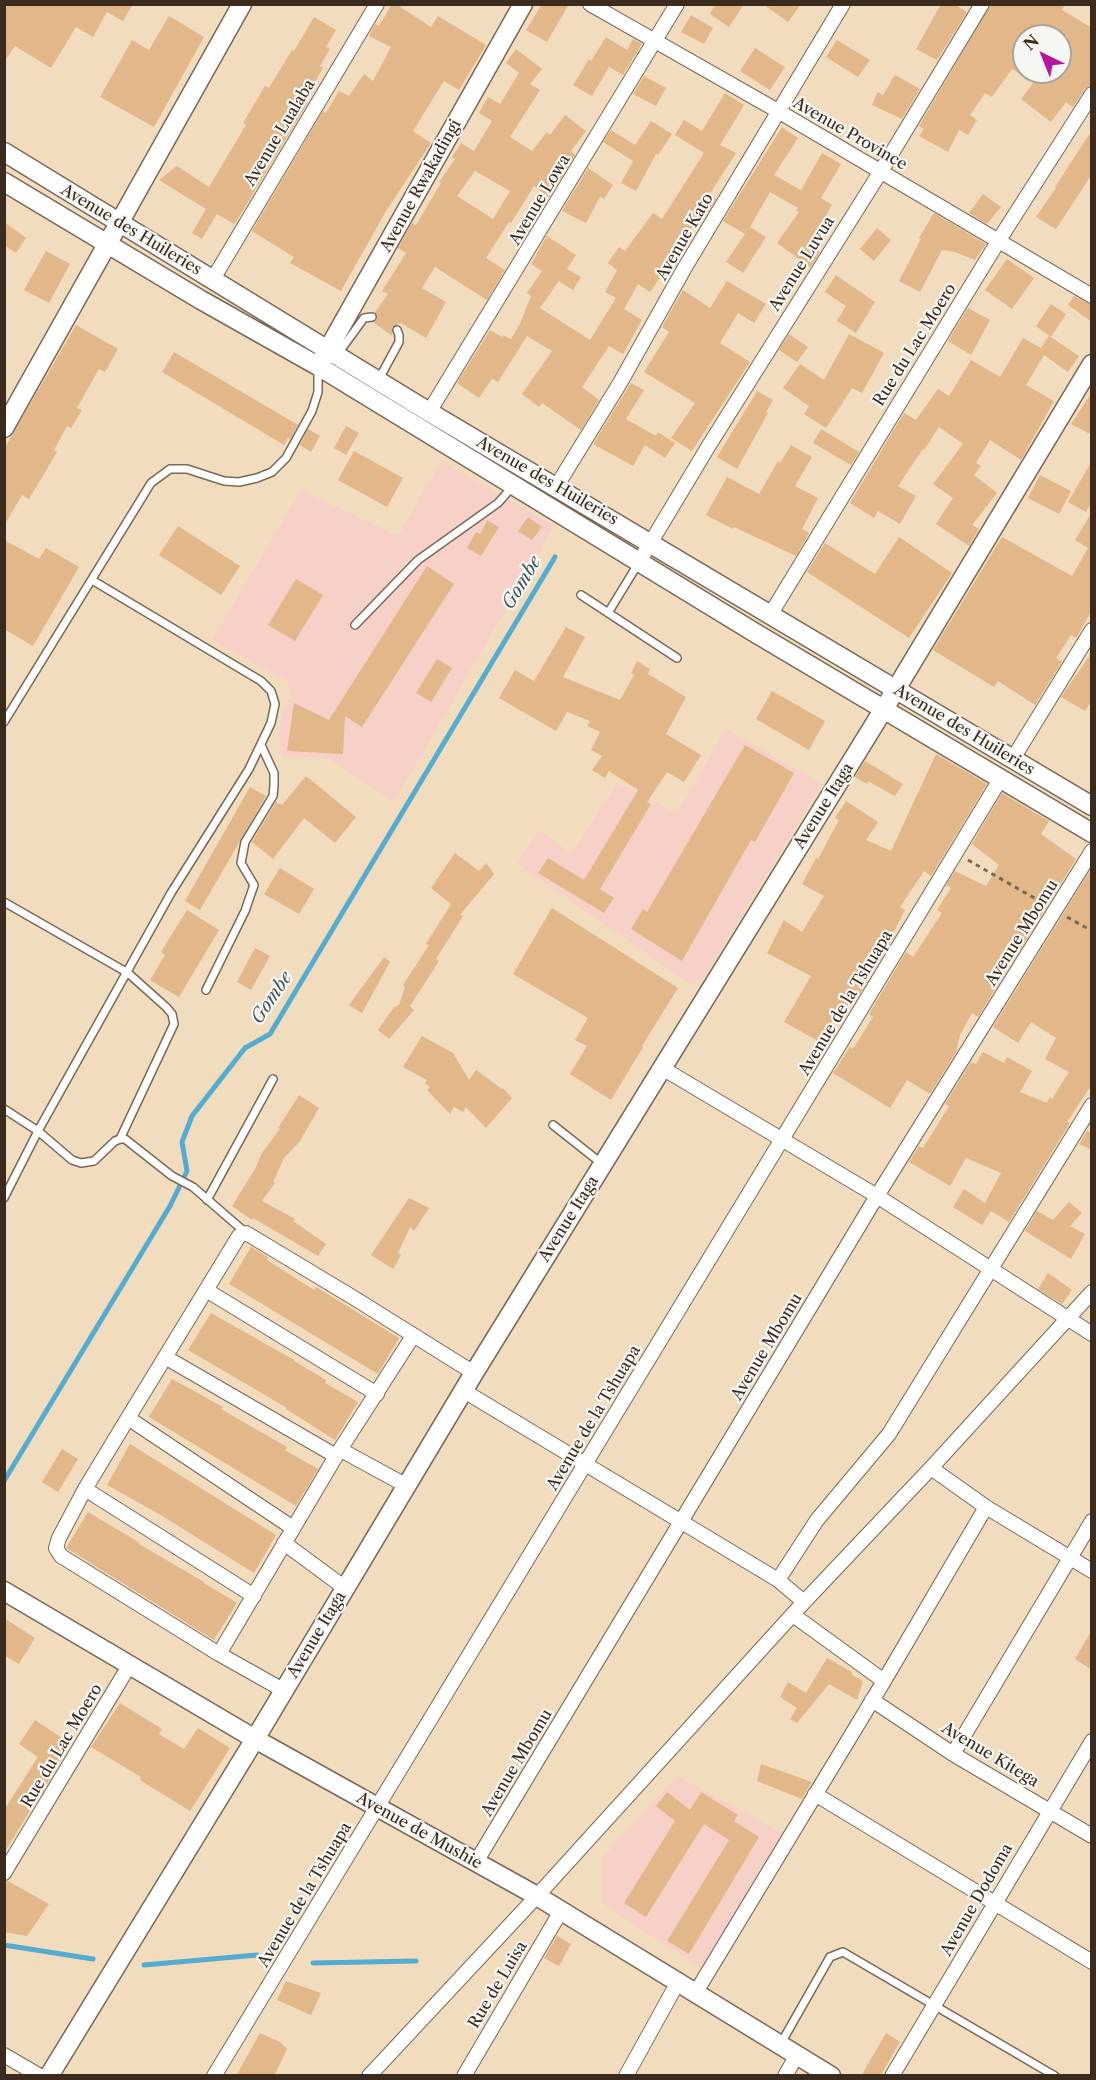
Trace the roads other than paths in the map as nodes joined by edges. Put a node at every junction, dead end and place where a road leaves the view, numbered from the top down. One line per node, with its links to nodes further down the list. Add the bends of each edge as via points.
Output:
1 (242, 4): 14 (street)
2 (377, 4): 17 (street, Avenue Lualaba)
3 (522, 4): 21 (street, Avenue Rwakadingi)
4 (590, 4): 8 (street, Avenue Province)
5 (677, 4): 8 (street, Avenue Lowa)
6 (843, 4): 10 (street, Avenue Kato)
7 (982, 4): 12 (street, Avenue Luvua)
8 (656, 41): 10 (street, Avenue Province); 25 (street, Avenue Lowa)
9 (1092, 94): 15 (street, Rue du Lac Moero)
10 (778, 111): 12 (street, Avenue Province); 28 (street, Avenue Kato)
11 (4, 152): 14 (street, Avenue des Huileries)
12 (881, 171): 15 (street, Avenue Province); 29 (street, Avenue Luvua)
13 (4, 182): 16 (street, Avenue des Huileries)
14 (118, 223): 16 (street); 17 (street, Avenue des Huileries)
15 (999, 240): 18 (street, Avenue Province); 34 (street, Rue du Lac Moero)
16 (107, 245): 23 (street, Avenue des Huileries); 26 (street)
17 (213, 279): 21 (street, Avenue des Huileries)
18 (1092, 296)
19 (372, 316): 21 (lane, via 364,318)
20 (397, 330): 24 (lane, via 399,342)
21 (333, 353): 23 (street, Avenue Rwakadingi); 24 (street, Avenue des Huileries)
22 (1092, 364): 38 (street, Avenue Itaga)
23 (318, 366): 27 (street, Avenue des Huileries); 31 (lane, via 318,392 312,411 286,458 272,472 239,482 224,482 187,469 164,473 151,483)
24 (378, 381): 25 (street, Avenue des Huileries)
25 (429, 412): 28 (street, Avenue des Huileries)
26 (4, 428)
27 (514, 485): 30 (street, Avenue des Huileries); 35 (lane, via 498,503 418,560)
28 (556, 487): 29 (street, Avenue des Huileries)
29 (651, 542): 30 (street, Avenue Luvua); 34 (street, Avenue des Huileries)
30 (639, 562): 33 (lane); 39 (street, Avenue des Huileries)
31 (92, 580): 40 (lane); 41 (lane, via 261,681 271,691 274,704)
32 (580, 595): 33 (lane)
33 (608, 613): 37 (lane)
34 (770, 615): 38 (street, Avenue des Huileries)
35 (355, 625)
36 (1092, 630): 42 (street)
37 (677, 658)
38 (896, 689): 39 (street, Avenue Itaga); 42 (street, Avenue des Huileries)
39 (884, 708): 43 (street, Avenue des Huileries); 50 (street, Avenue Itaga)
40 (4, 722)
41 (261, 745): 48 (lane, via 171,893); 49 (lane, via 274,773 274,786 273,796 245,842 241,863 254,885)
42 (1012, 760): 44 (street, Avenue des Huileries)
43 (1001, 778): 45 (street, Avenue des Huileries); 57 (street, Avenue de la Tshuapa)
44 (1092, 806)
45 (1092, 833)
46 (1092, 852): 59 (street, Avenue Mbomu)
47 (4, 902): 48 (lane)
48 (128, 973): 55 (lane); 56 (lane, via 166,1006 174,1024)
49 (206, 990)
50 (662, 1068): 57 (street); 58 (street, Avenue Itaga)
51 (273, 1079): 61 (lane)
52 (1092, 1105): 63 (street)
53 (4, 1109): 55 (lane)
54 (553, 1125): 58 (lane)
55 (38, 1131): 56 (lane, via 81,1163 94,1161); 60 (lane)
56 (120, 1139): 61 (lane)
57 (782, 1140): 59 (street); 75 (street, Avenue de la Tshuapa)
58 (603, 1164): 70 (street, Avenue Itaga)
59 (877, 1196): 63 (street); 80 (street, Avenue Mbomu)
60 (4, 1198)
61 (207, 1200): 62 (lane)
62 (246, 1233): 64 (street, via 239,1236); 68 (street)
63 (992, 1269): 66 (street); 86 (street, via 889,1434 821,1515)
64 (206, 1290): 69 (street); 72 (street)
65 (1092, 1292): 66 (street)
66 (1067, 1317): 67 (street); 76 (street)
67 (1092, 1334)
68 (413, 1336): 70 (street); 72 (street)
69 (165, 1357): 73 (street); 74 (street)
70 (474, 1373): 71 (street, Avenue Itaga)
71 (464, 1390): 75 (street); 77 (street, Avenue Itaga)
72 (377, 1394): 74 (street)
73 (128, 1418): 78 (street); 82 (street)
74 (339, 1453): 77 (street); 82 (street)
75 (585, 1464): 80 (street); 101 (street, Avenue de la Tshuapa)
76 (931, 1468): 79 (street); 90 (street)
77 (406, 1486): 87 (street, Avenue Itaga)
78 (85, 1489): 89 (street); 92 (street, via 59,1538 56,1548 61,1556)
79 (986, 1507): 84 (street); 94 (street)
80 (682, 1521): 86 (street); 104 (street, Avenue Mbomu)
81 (1092, 1521): 84 (street)
82 (293, 1528): 83 (street)
83 (284, 1543): 87 (street); 89 (street)
84 (1069, 1557): 85 (street); 99 (street)
85 (1092, 1571)
86 (778, 1580): 90 (street)
87 (345, 1588): 95 (street, Avenue Itaga)
88 (4, 1591): 93 (street, Avenue de Mushie)
89 (254, 1596): 92 (street)
90 (804, 1602): 91 (street)
91 (793, 1616): 94 (street); 106 (street)
92 (219, 1654): 95 (street)
93 (129, 1666): 97 (street, Avenue de Mushie); 105 (street, Rue du Lac Moero)
94 (884, 1681): 96 (street)
95 (284, 1690): 97 (street, Avenue Itaga)
96 (872, 1700): 99 (street, Avenue Kitega); 100 (street)
97 (255, 1738): 101 (street, Avenue de Mushie); 117 (street, Avenue Itaga)
98 (1092, 1740): 102 (street, Avenue Dodoma)
99 (953, 1754): 102 (street, Avenue Kitega)
100 (815, 1794): 107 (street); 111 (street)
101 (377, 1807): 104 (street, Avenue de Mushie); 118 (street, Avenue de la Tshuapa)
102 (1049, 1811): 103 (street, Avenue Kitega); 107 (street, Avenue Dodoma)
103 (1092, 1836)
104 (476, 1862): 106 (street, Avenue de Mushie)
105 (4, 1873)
106 (537, 1896): 108 (street, Avenue de Mushie); 119 (street)
107 (994, 1903): 109 (street); 112 (street, Avenue Dodoma)
108 (561, 1911): 110 (street, Avenue de Mushie); 120 (street, Rue de Luisa)
109 (1092, 1962)
110 (678, 1982): 111 (street, Avenue de Mushie); 121 (street)
111 (696, 1992): 113 (street, Avenue de Mushie)
112 (935, 2005): 113 (lane, via 843,1952 836,1953 830,1957); 124 (street, Avenue Dodoma); 125 (lane)
113 (780, 2045): 115 (street, Avenue de Mushie)
114 (4, 2055): 116 (street)
115 (797, 2055): 122 (street); 123 (street, Avenue de Mushie)
116 (40, 2076)
117 (49, 2076)
118 (214, 2076)
119 (369, 2076)
120 (464, 2076)
121 (626, 2076)
122 (785, 2076)
123 (831, 2076)
124 (892, 2076)
125 (1055, 2076)

